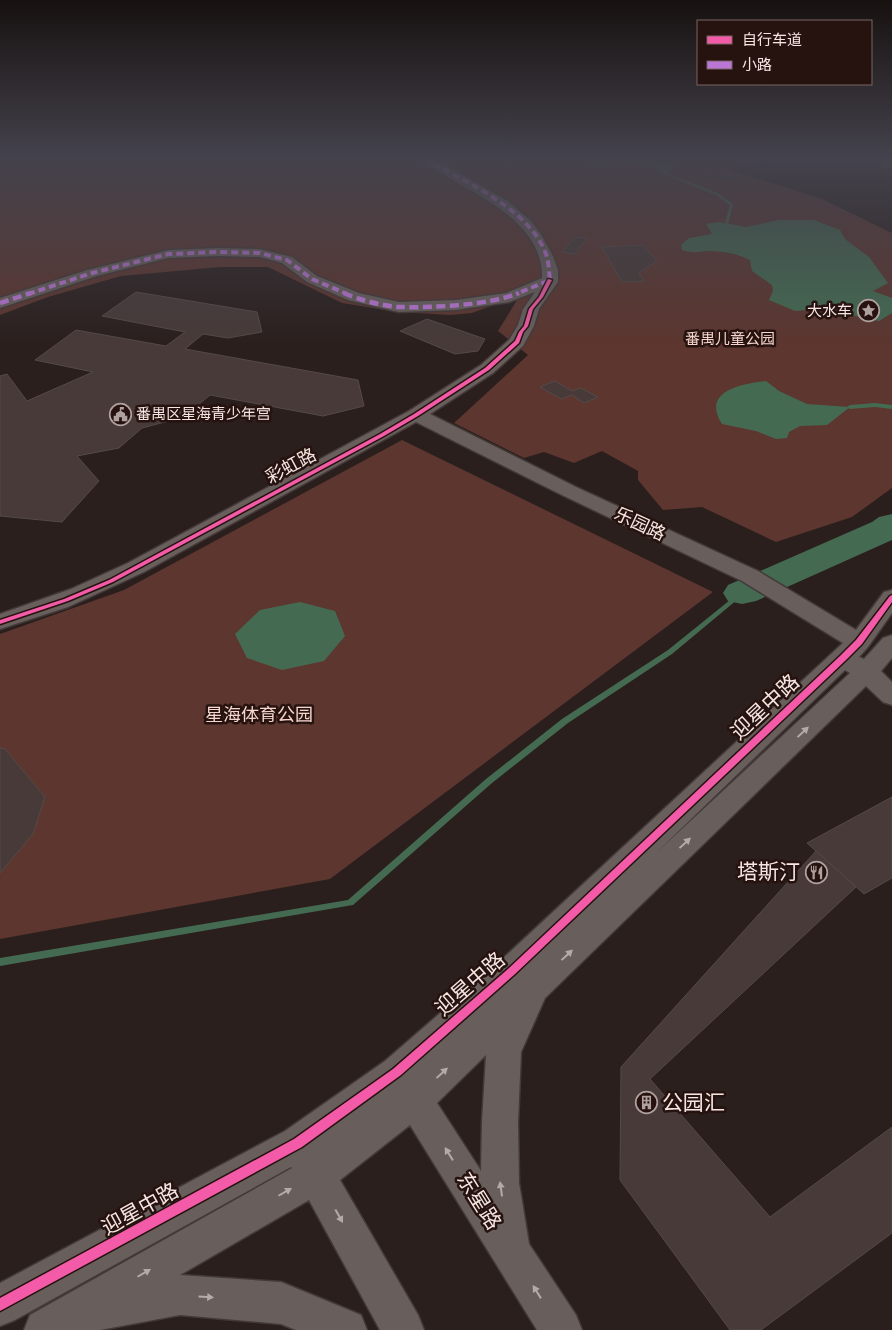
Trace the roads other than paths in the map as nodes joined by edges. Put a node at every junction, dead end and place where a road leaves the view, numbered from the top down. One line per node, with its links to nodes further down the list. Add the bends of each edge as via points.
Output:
1 (521, 220): 2 (street, via 546,256)
2 (550, 280): 3 (street, via 509,298 456,305 399,307 345,294 312,279 287,260 260,253 218,252 168,254 92,273); 4 (street, 彩虹路, via 531,309 517,342 508,352)
3 (0, 302)
4 (416, 416): 6 (street, 彩虹路, via 111,580 66,600); 8 (street, 乐园路, via 750,576 794,604)
5 (892, 597): 8 (street, 迎星中路)
6 (0, 622)
7 (892, 643): 8 (street, 迎星中路)
8 (856, 657): 9 (street, 乐园路); 10 (street, 迎星中路, one-way to 8); 11 (street, 迎星中路, via 512,972)
9 (892, 696)
10 (532, 989): 11 (street, 迎星中路, one-way to 10); 13 (street, one-way to 10, via 500,1183 504,1052)
11 (406, 1086): 12 (street, 迎星中路); 13 (street, 东星路, one-way to 11)
12 (307, 1159): 14 (street, 迎星中路); 15 (street, 迎星中路, one-way to 12); 17 (street, one-way to 17)
13 (512, 1254): 18 (street, 东星路, one-way to 13)
14 (0, 1305)
15 (58, 1322): 16 (street, one-way to 16, via 180,1295 281,1303)
16 (346, 1330)
17 (402, 1330)
18 (561, 1330)

